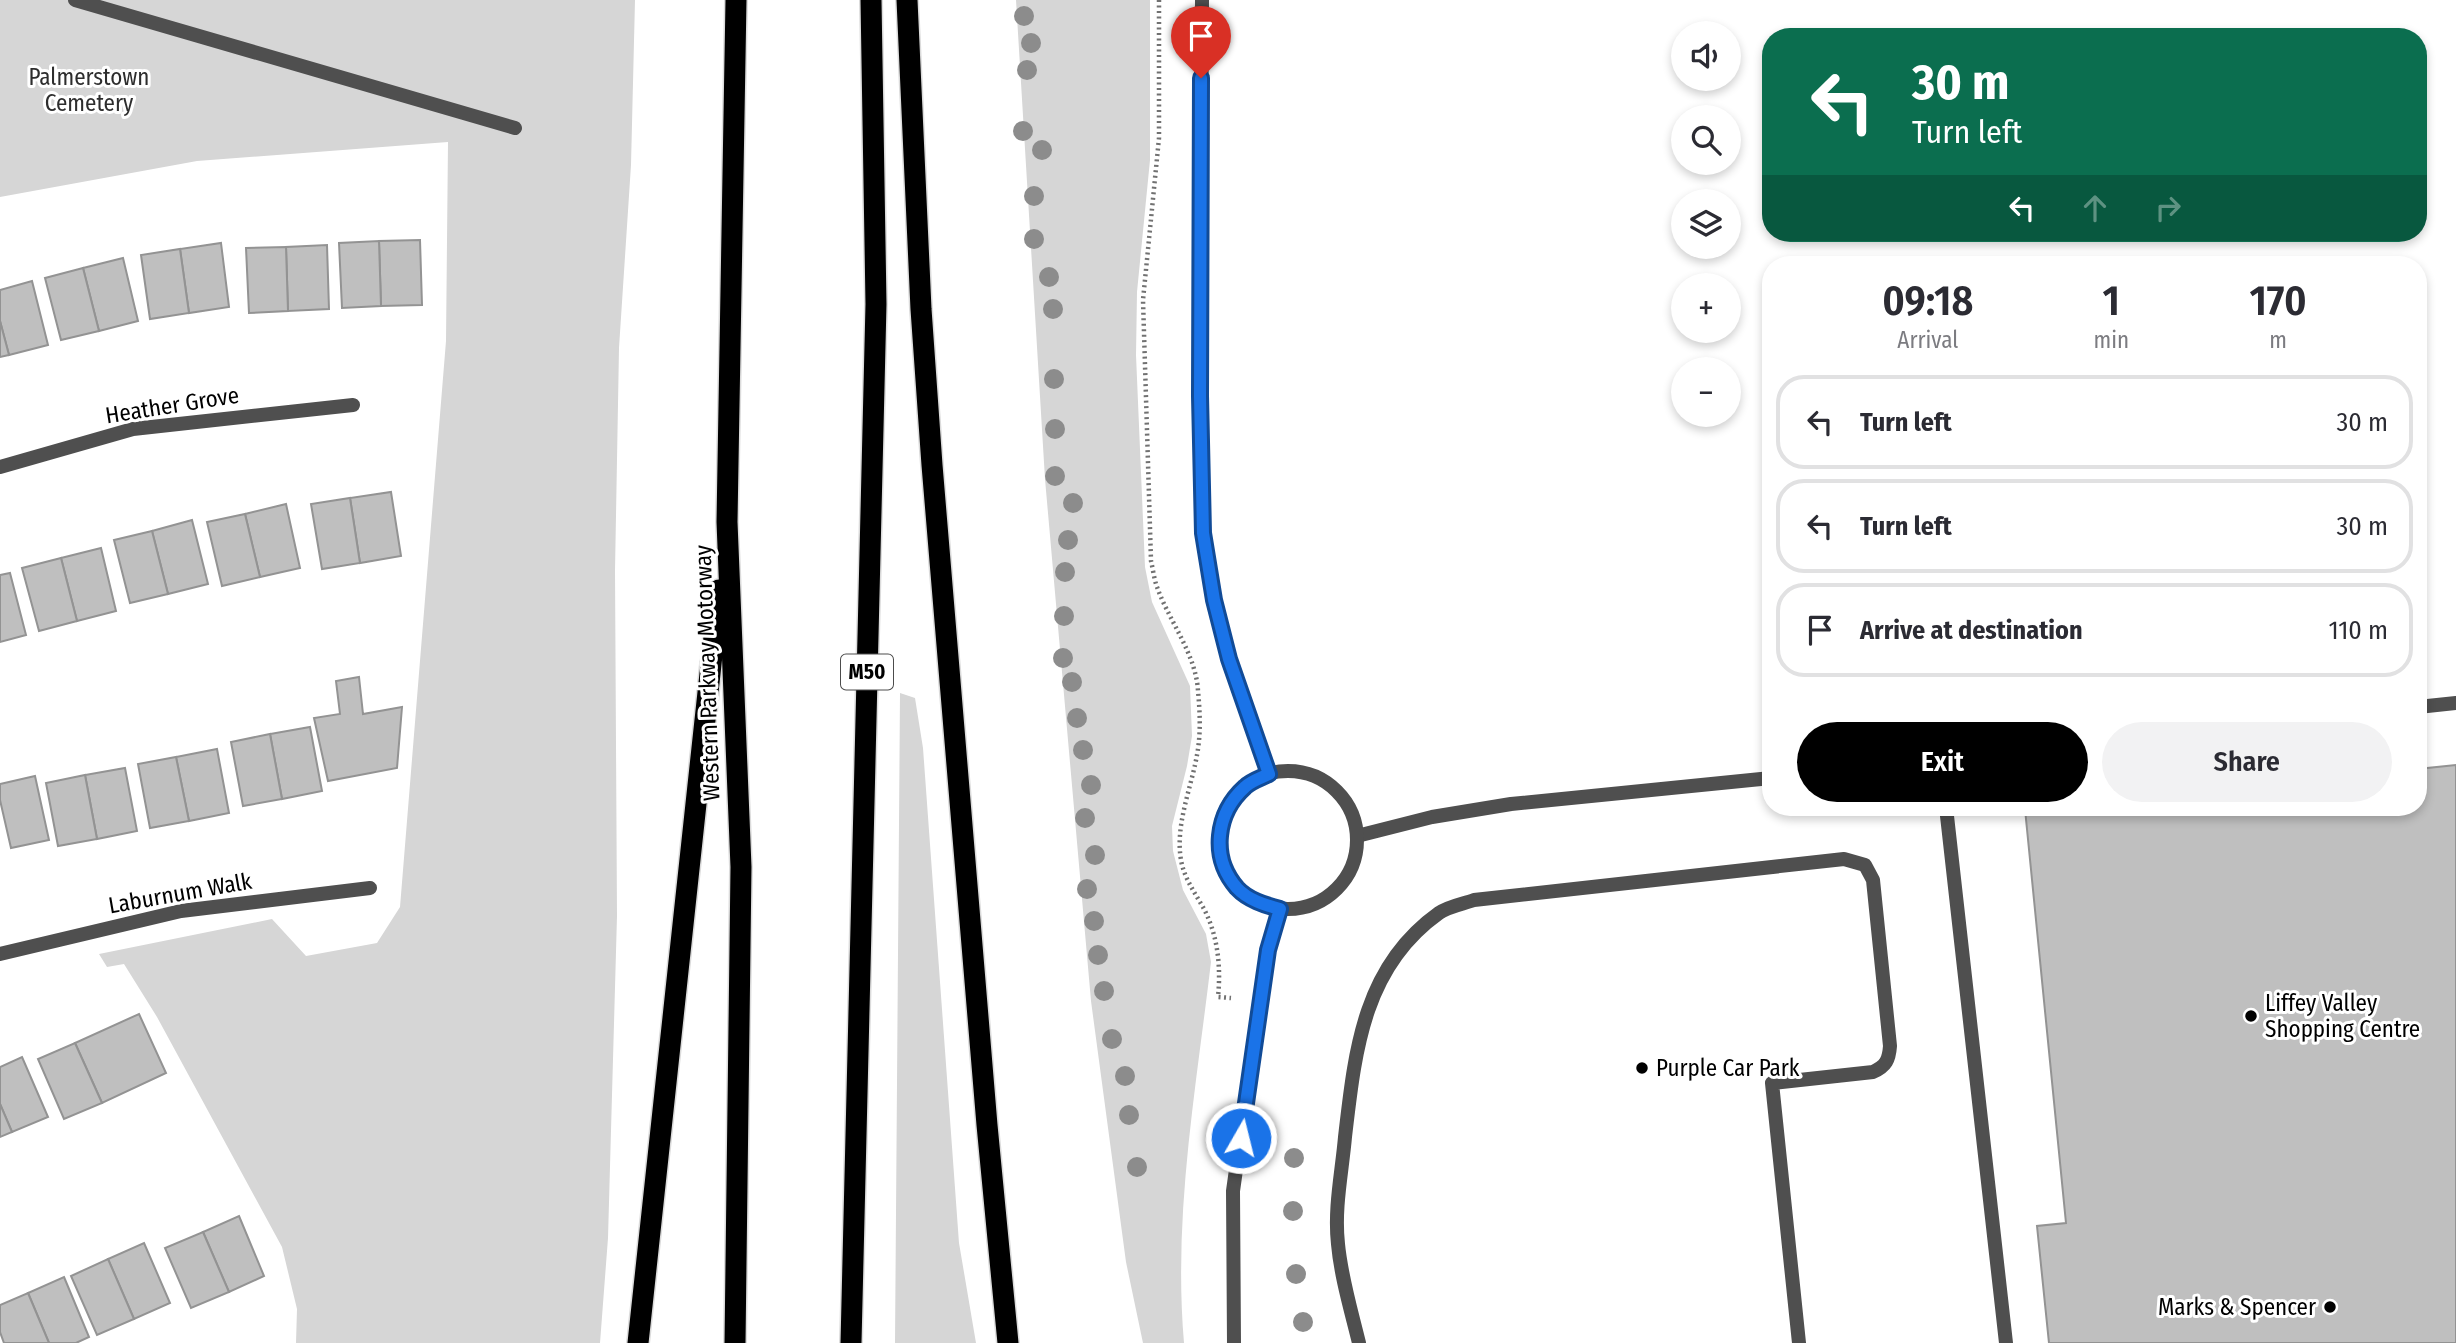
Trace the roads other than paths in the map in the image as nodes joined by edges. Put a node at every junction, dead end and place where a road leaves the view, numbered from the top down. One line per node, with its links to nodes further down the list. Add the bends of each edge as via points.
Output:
1 (75, 0): 6 (street)
2 (736, 0): 9 (highway, Western Parkway Motorway)
3 (871, 0): 21 (highway, M50, via 876,304)
4 (906, 0): 22 (highway, via 931,452)
5 (1202, 0): 12 (street, via 1203,533 1229,659)
6 (515, 128)
7 (353, 405): 8 (street, Heather Grove, via 133,429)
8 (0, 467)
9 (727, 522): 19 (highway); 20 (highway, Western Parkway Motorway, via 741,867)
10 (2456, 703): 11 (street)
11 (2427, 706)
12 (1269, 774): 15 (street, via 1292,771 1314,776 1334,788 1348,806); 17 (street, via 1247,784 1231,801 1221,823 1219,846 1225,869 1238,889 1257,902)
13 (1762, 779): 15 (street, via 1511,804)
14 (1947, 816): 26 (street)
15 (1357, 836): 17 (street, via 1351,870 1339,888 1301,909)
16 (370, 888): 18 (street, Laburnum Walk, via 181,911)
17 (1280, 909): 23 (street, via 1268,950 1233,1191)
18 (0, 954)
19 (638, 1343)
20 (735, 1343)
21 (851, 1343)
22 (1009, 1343)
23 (1234, 1343)
24 (1359, 1343): 25 (street, via 1338,1243 1347,1127 1366,1016 1380,979 1406,944 1441,912 1474,900 1844,859 1865,865 1873,880 1889,1059 1873,1072 1772,1083)
25 (1798, 1343)
26 (2006, 1343)

